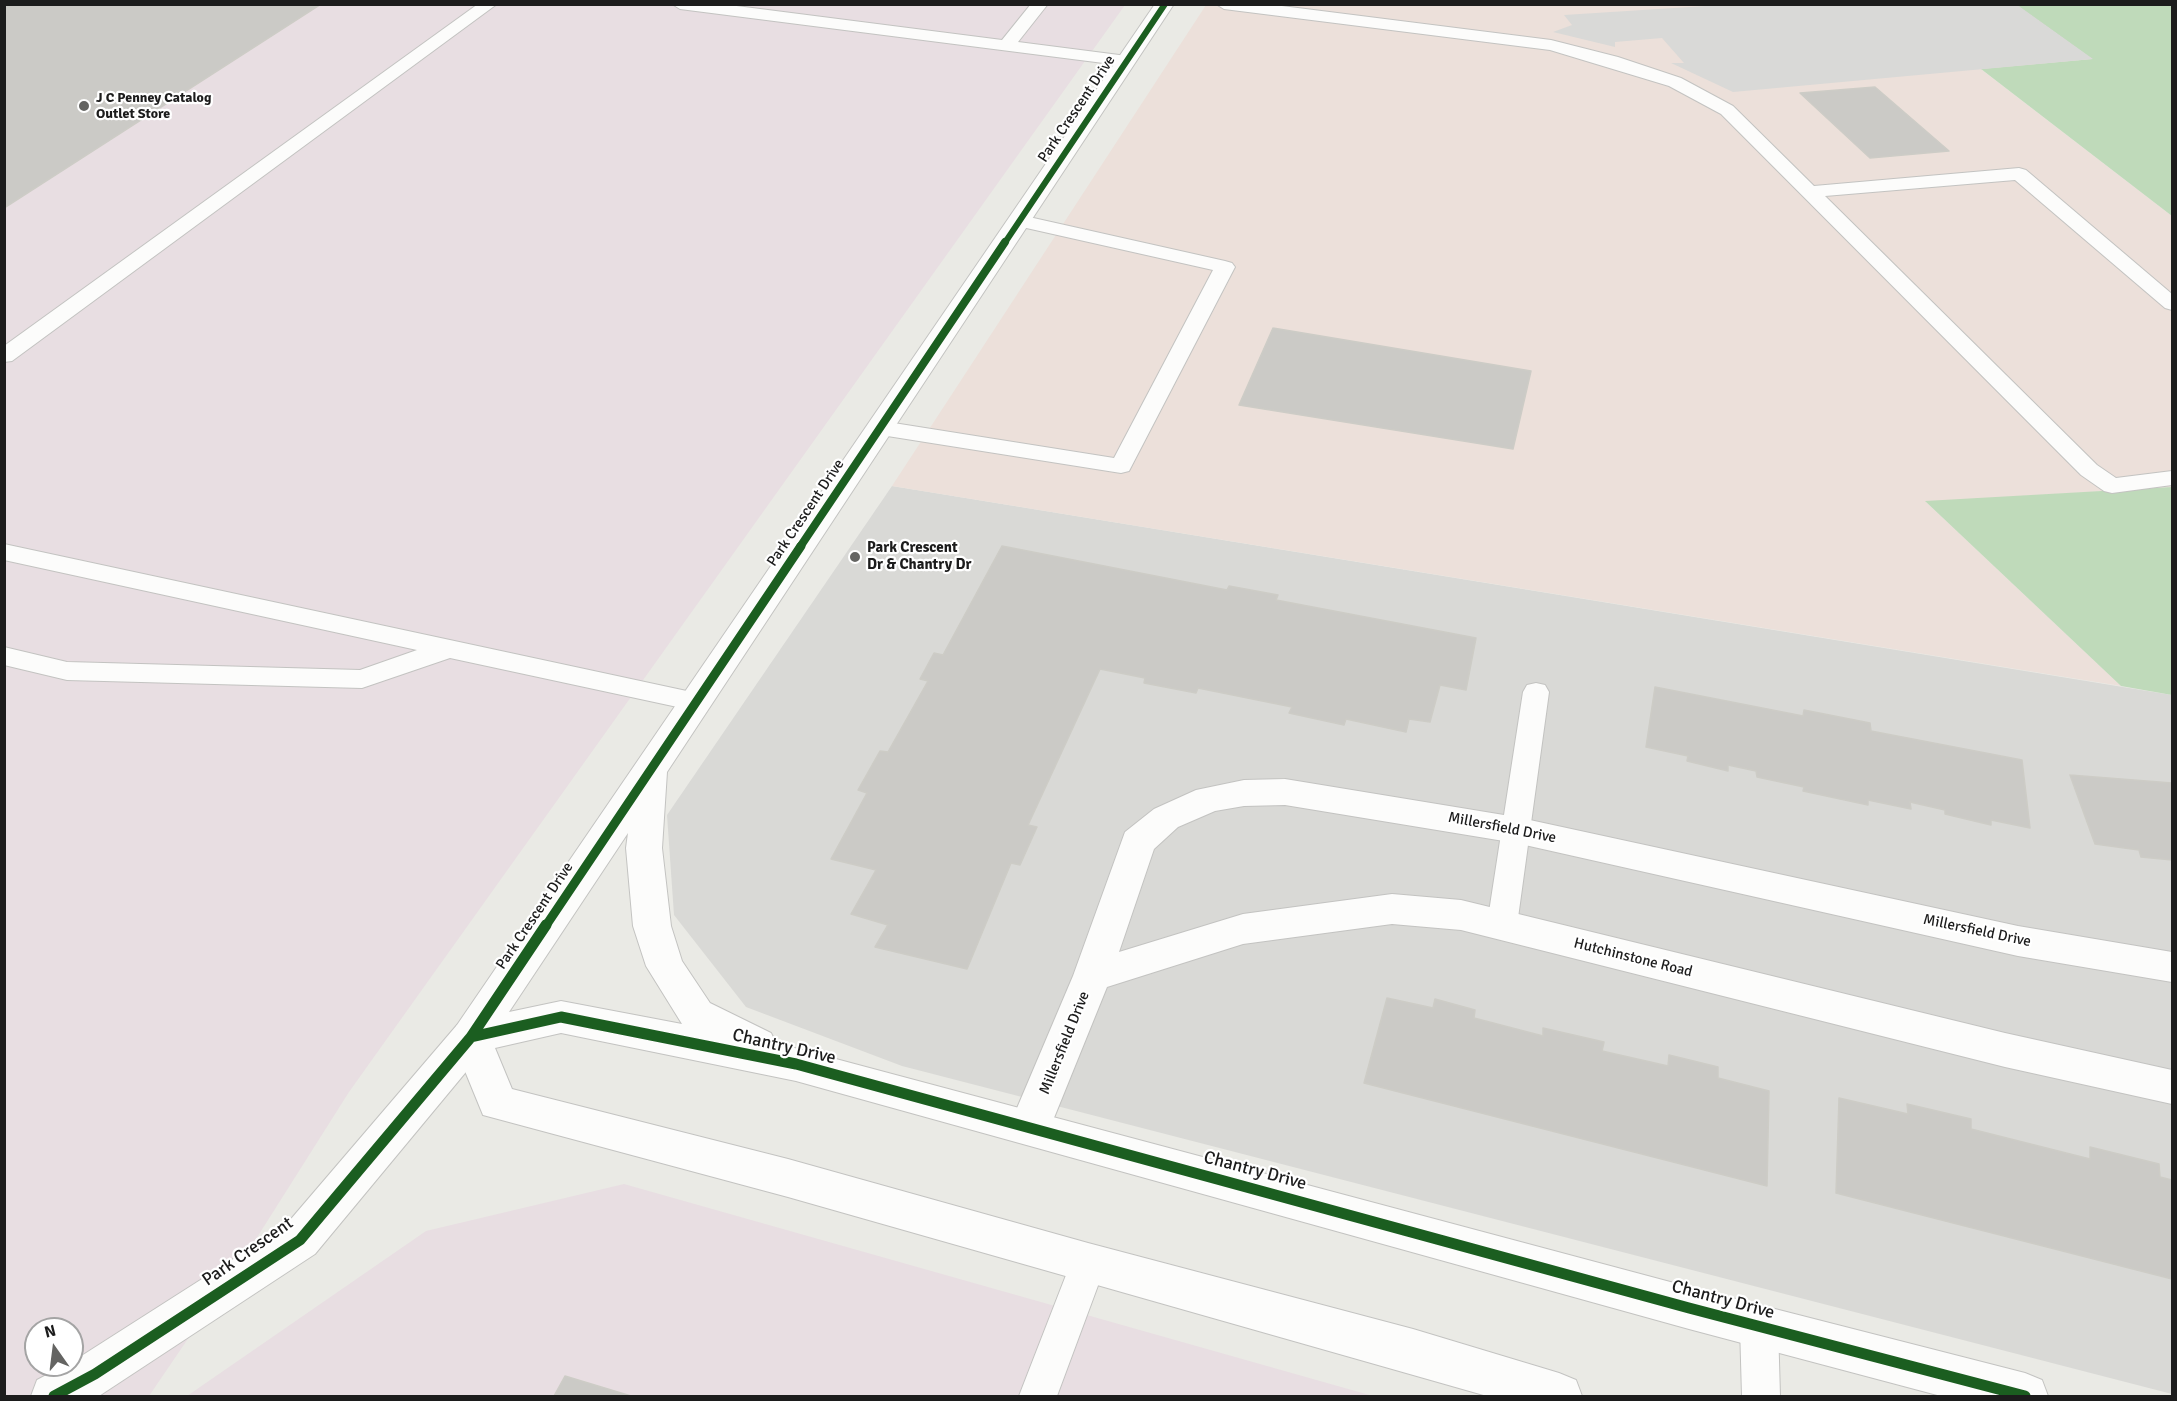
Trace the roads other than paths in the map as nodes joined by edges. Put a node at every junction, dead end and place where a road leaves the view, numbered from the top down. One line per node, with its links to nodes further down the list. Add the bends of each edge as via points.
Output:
1 (489, 4): 11 (lane)
2 (680, 4): 6 (lane)
3 (1040, 4): 6 (lane)
4 (1166, 4): 7 (street, Park Crescent Drive)
5 (1224, 4): 8 (lane, via 1551,45 1612,60 1675,82 1727,110)
6 (1006, 46): 7 (lane)
7 (1127, 61): 9 (street, Park Crescent Drive)
8 (1811, 192): 10 (lane, via 2019,174); 13 (lane, via 2089,470 2112,486)
9 (1020, 221): 12 (street, Park Crescent Drive); 12 (lane, via 1225,267 1121,466)
10 (2172, 304)
11 (4, 356)
12 (881, 428): 18 (street, Park Crescent Drive)
13 (2172, 478)
14 (4, 552): 15 (lane)
15 (450, 649): 16 (lane, via 362,679 67,671); 18 (lane)
16 (4, 656)
17 (1536, 692): 20 (lane)
18 (696, 702): 19 (street, Park Crescent Drive)
19 (651, 770): 24 (street, Park Crescent Drive); 25 (street, via 644,848 652,926 665,966 696,1014)
20 (1516, 830): 21 (lane); 22 (street, Millersfield Drive, via 2018,941); 23 (street, Millersfield Drive, via 1285,792 1244,793 1208,800 1166,818 1137,842)
21 (1502, 925): 23 (street, Hutchinstone Road, via 1461,915 1392,909 1243,929); 26 (street, Hutchinstone Road)
22 (2172, 967)
23 (1092, 976): 27 (street, Millersfield Drive)
24 (471, 1037): 25 (street, Chantry Drive, via 561,1017); 28 (street, via 497,1103 788,1178); 30 (street, Park Crescent, via 300,1240 95,1374)
25 (796, 1064): 27 (street, Chantry Drive)
26 (2172, 1088)
27 (1030, 1127): 29 (street, Chantry Drive)
28 (1088, 1264): 31 (lane); 32 (street, via 1413,1351)
29 (1759, 1326): 33 (lane); 34 (street, Chantry Drive)
30 (54, 1396)
31 (1038, 1396)
32 (1560, 1396)
33 (1761, 1396)
34 (2025, 1396)

